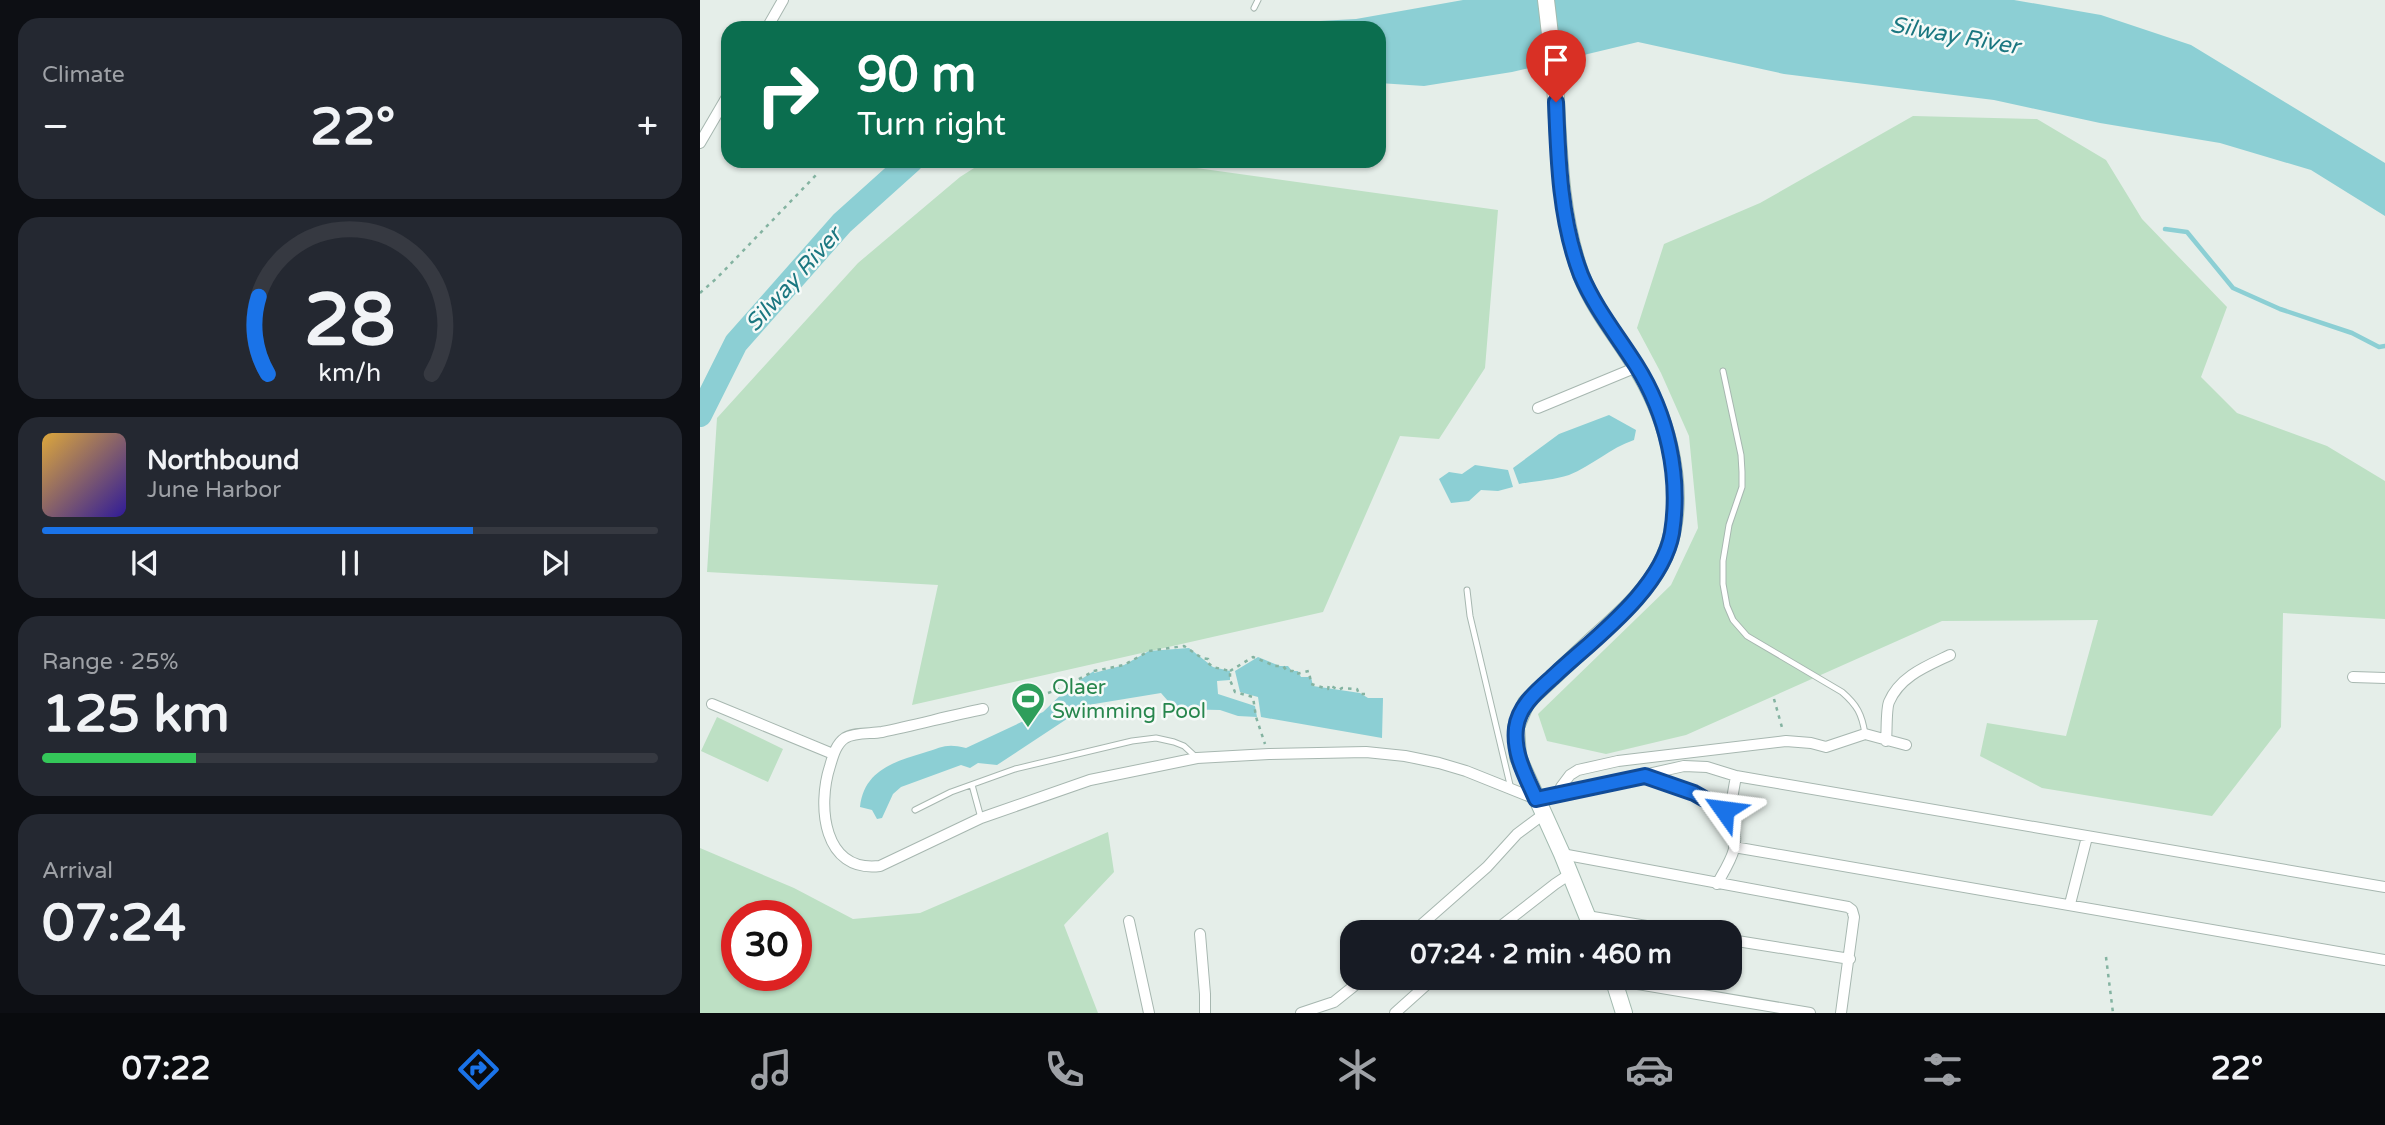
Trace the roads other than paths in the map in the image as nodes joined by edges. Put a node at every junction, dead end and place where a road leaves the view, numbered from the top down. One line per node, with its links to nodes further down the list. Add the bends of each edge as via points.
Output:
1 (783, 0): 5 (street)
2 (1258, 0): 4 (lane)
3 (1546, 0): 8 (main road, via 1568,229 1592,299)
4 (1254, 8)
5 (771, 21)
6 (721, 107): 7 (street)
7 (700, 143)
8 (1637, 367): 10 (street); 27 (main road, via 1658,409 1670,452 1675,490 1672,535 1658,569 1630,605 1536,692 1520,714 1518,757)
9 (1723, 371): 17 (lane, via 1741,455 1742,487 1723,561 1727,606 1747,636 1855,703)
10 (1538, 408)
11 (1467, 590): 25 (lane)
12 (1950, 655): 18 (street, via 1916,671 1888,702)
13 (2353, 677): 14 (street)
14 (2385, 678)
15 (712, 704): 20 (street)
16 (983, 709): 20 (street, via 854,735)
17 (1865, 734): 18 (street); 26 (street, via 1826,747 1786,741 1618,761 1570,775)
18 (1886, 741): 19 (street)
19 (1906, 745)
20 (833, 754): 31 (street, via 824,817 836,850 856,864 880,866)
21 (1197, 758): 24 (lane, via 1184,746 1156,738 1015,769); 25 (street, via 1366,752 1439,763); 31 (street, via 1090,780)
22 (1645, 776): 23 (street, via 1684,766); 26 (street); 30 (street, via 1706,799)
23 (1736, 776): 30 (street); 32 (street)
24 (972, 785): 28 (lane); 31 (lane)
25 (1511, 789): 27 (street)
26 (1561, 793): 27 (street)
27 (1536, 799): 29 (main road)
28 (915, 810)
29 (1544, 814): 34 (main road); 40 (street)
30 (1729, 816): 33 (street)
31 (981, 818)
32 (2087, 837): 37 (street); 38 (street)
33 (1734, 847): 36 (street); 38 (street)
34 (1562, 854): 35 (main road); 36 (street)
35 (1570, 874): 39 (main road); 41 (street)
36 (1717, 884): 47 (street, via 1848,907 1854,917)
37 (2385, 887)
38 (2070, 904): 48 (street)
39 (1587, 916): 42 (main road); 43 (street)
40 (1427, 920)
41 (1509, 920)
42 (1589, 920)
43 (1611, 920)
44 (1129, 921): 53 (street)
45 (1199, 934): 54 (street)
46 (1742, 942): 47 (street)
47 (1850, 959): 59 (street)
48 (2385, 960)
49 (1349, 990): 55 (street, via 1334,1002)
50 (1421, 990): 56 (street)
51 (1616, 990): 57 (main road)
52 (1677, 990): 58 (street)
53 (1149, 1013)
54 (1205, 1013)
55 (1301, 1013)
56 (1395, 1013)
57 (1623, 1013)
58 (1810, 1013)
59 (1841, 1013)

